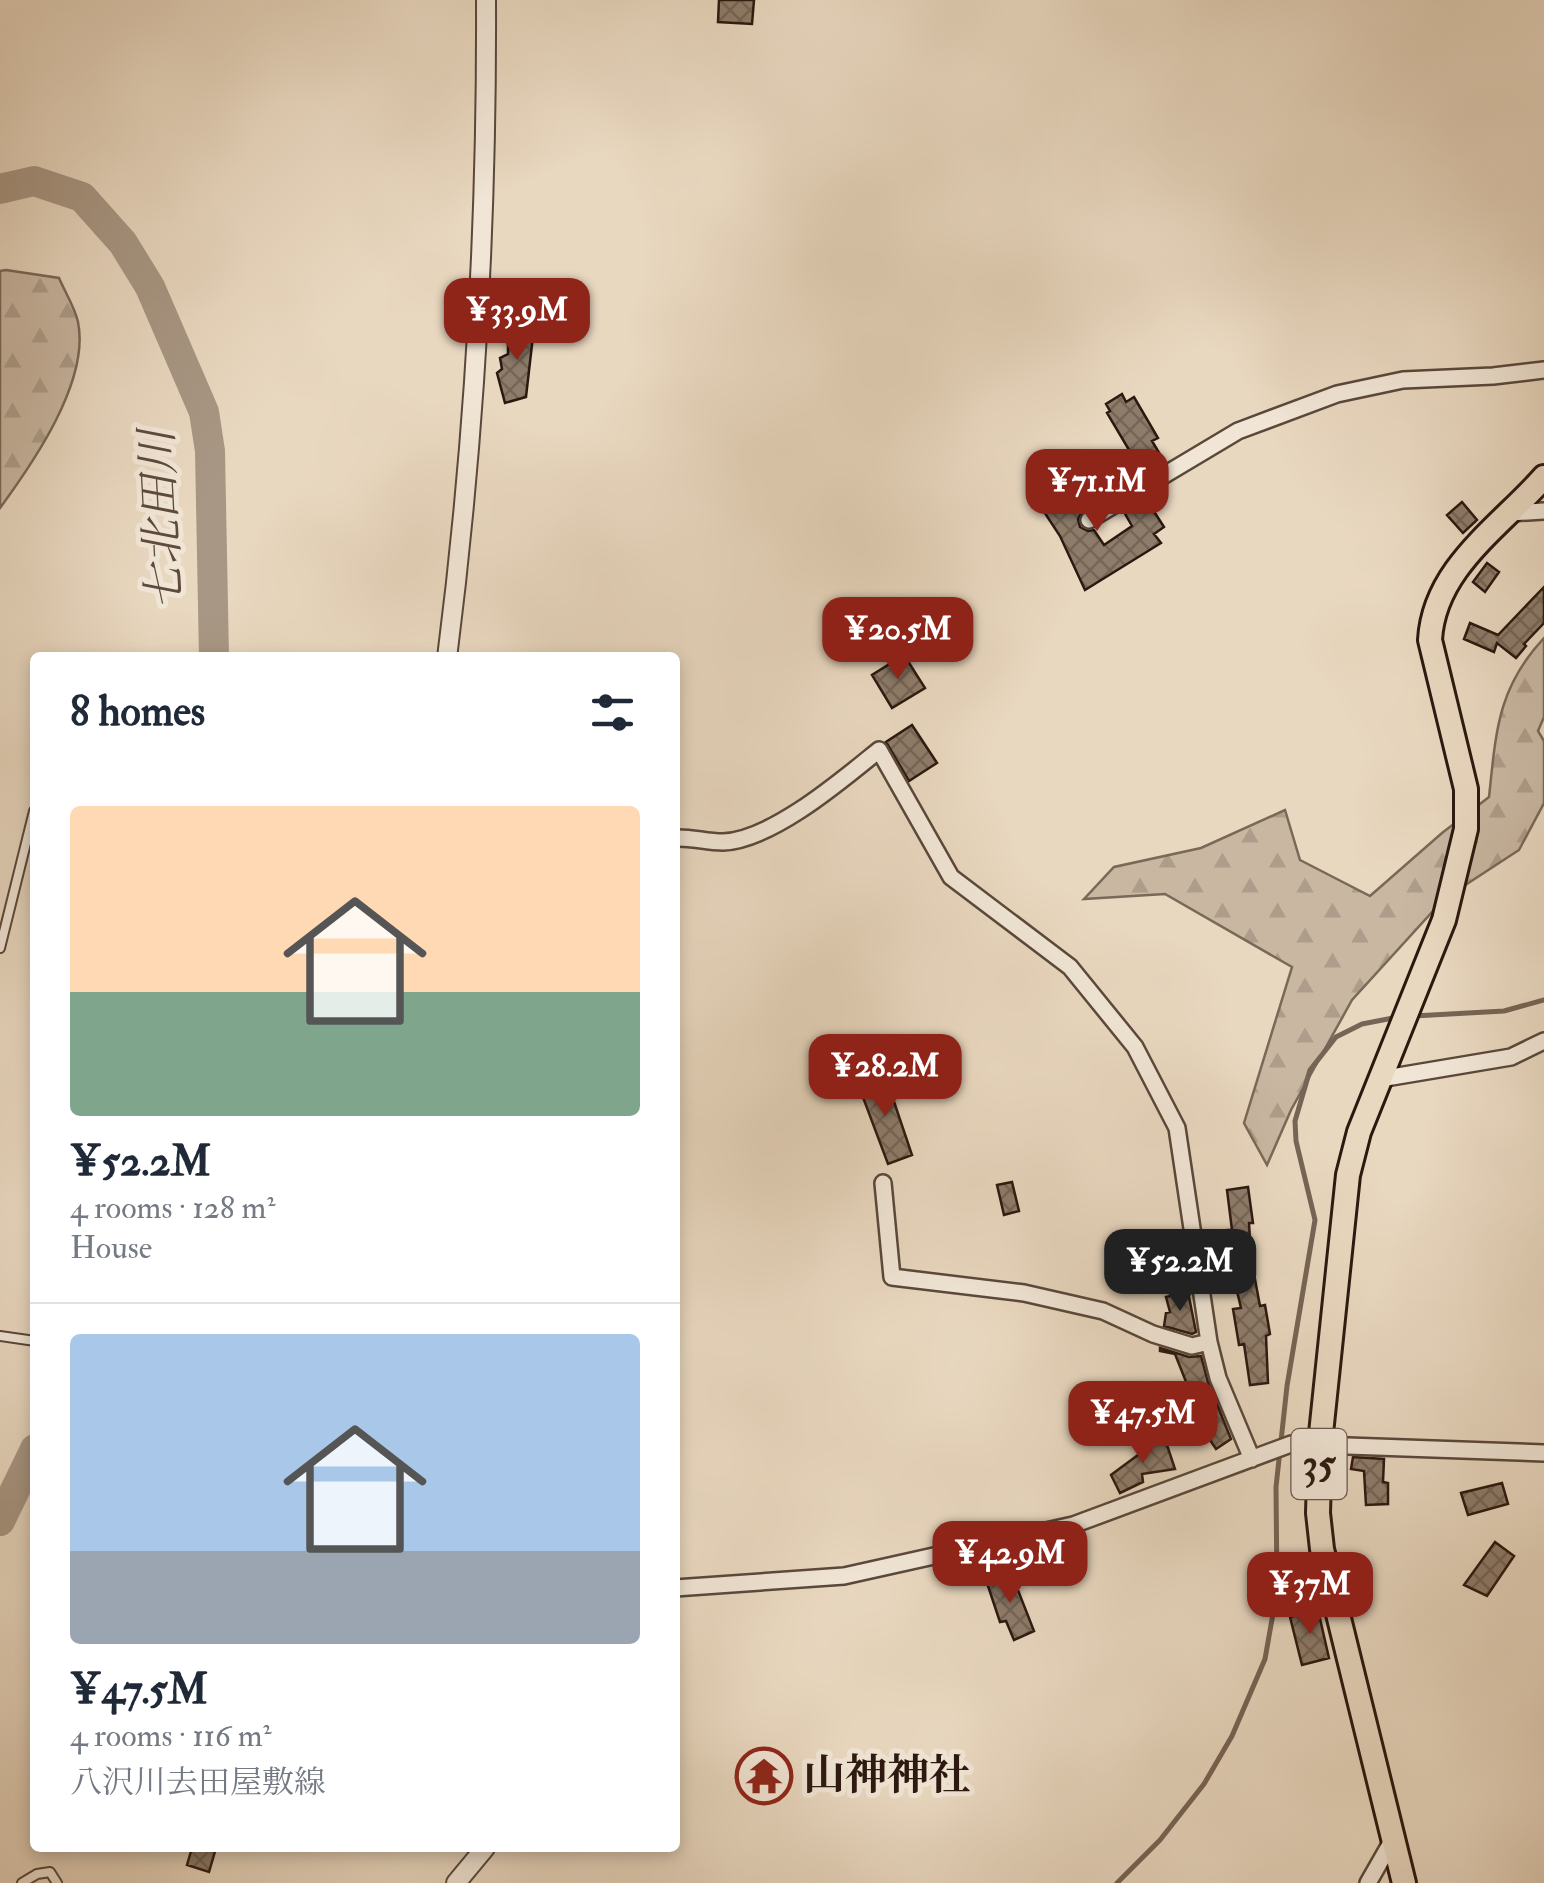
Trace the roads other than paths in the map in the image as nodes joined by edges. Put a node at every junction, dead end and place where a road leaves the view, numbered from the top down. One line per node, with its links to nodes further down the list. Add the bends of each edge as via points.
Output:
1 (486, 0): 7 (street, via 482,278)
2 (1544, 370): 6 (street, via 1404,380 1337,394 1238,431)
3 (1544, 477): 5 (main road, 35)
4 (1544, 512): 5 (street)
5 (1509, 513): 12 (main road, 35, via 1454,571 1431,618 1430,640 1466,789 1466,829 1444,920)
6 (1088, 520)
7 (447, 652)
8 (30, 827): 10 (lane)
9 (680, 838): 16 (street, via 723,842 779,822 879,750 950,877 1070,967 1136,1046 1177,1128)
10 (0, 948)
11 (1544, 1041): 12 (street, via 1511,1057)
12 (1380, 1079): 17 (main road, 35, via 1348,1175)
13 (882, 1183): 16 (street, via 892,1277 1040,1297 1103,1310 1192,1346)
14 (0, 1336): 15 (lane)
15 (30, 1340)
16 (1209, 1342): 19 (street, via 1218,1378)
17 (1312, 1442): 18 (street); 19 (street); 21 (main road, 35, via 1322,1549)
18 (1544, 1453)
19 (1257, 1456): 20 (street, via 1073,1524 844,1576)
20 (680, 1588)
21 (1392, 1841): 26 (street); 27 (main road, 35)
22 (483, 1852): 25 (street)
23 (22, 1883): 24 (lane, via 50,1872)
24 (58, 1883)
25 (456, 1883)
26 (1368, 1883)
27 (1404, 1883)

